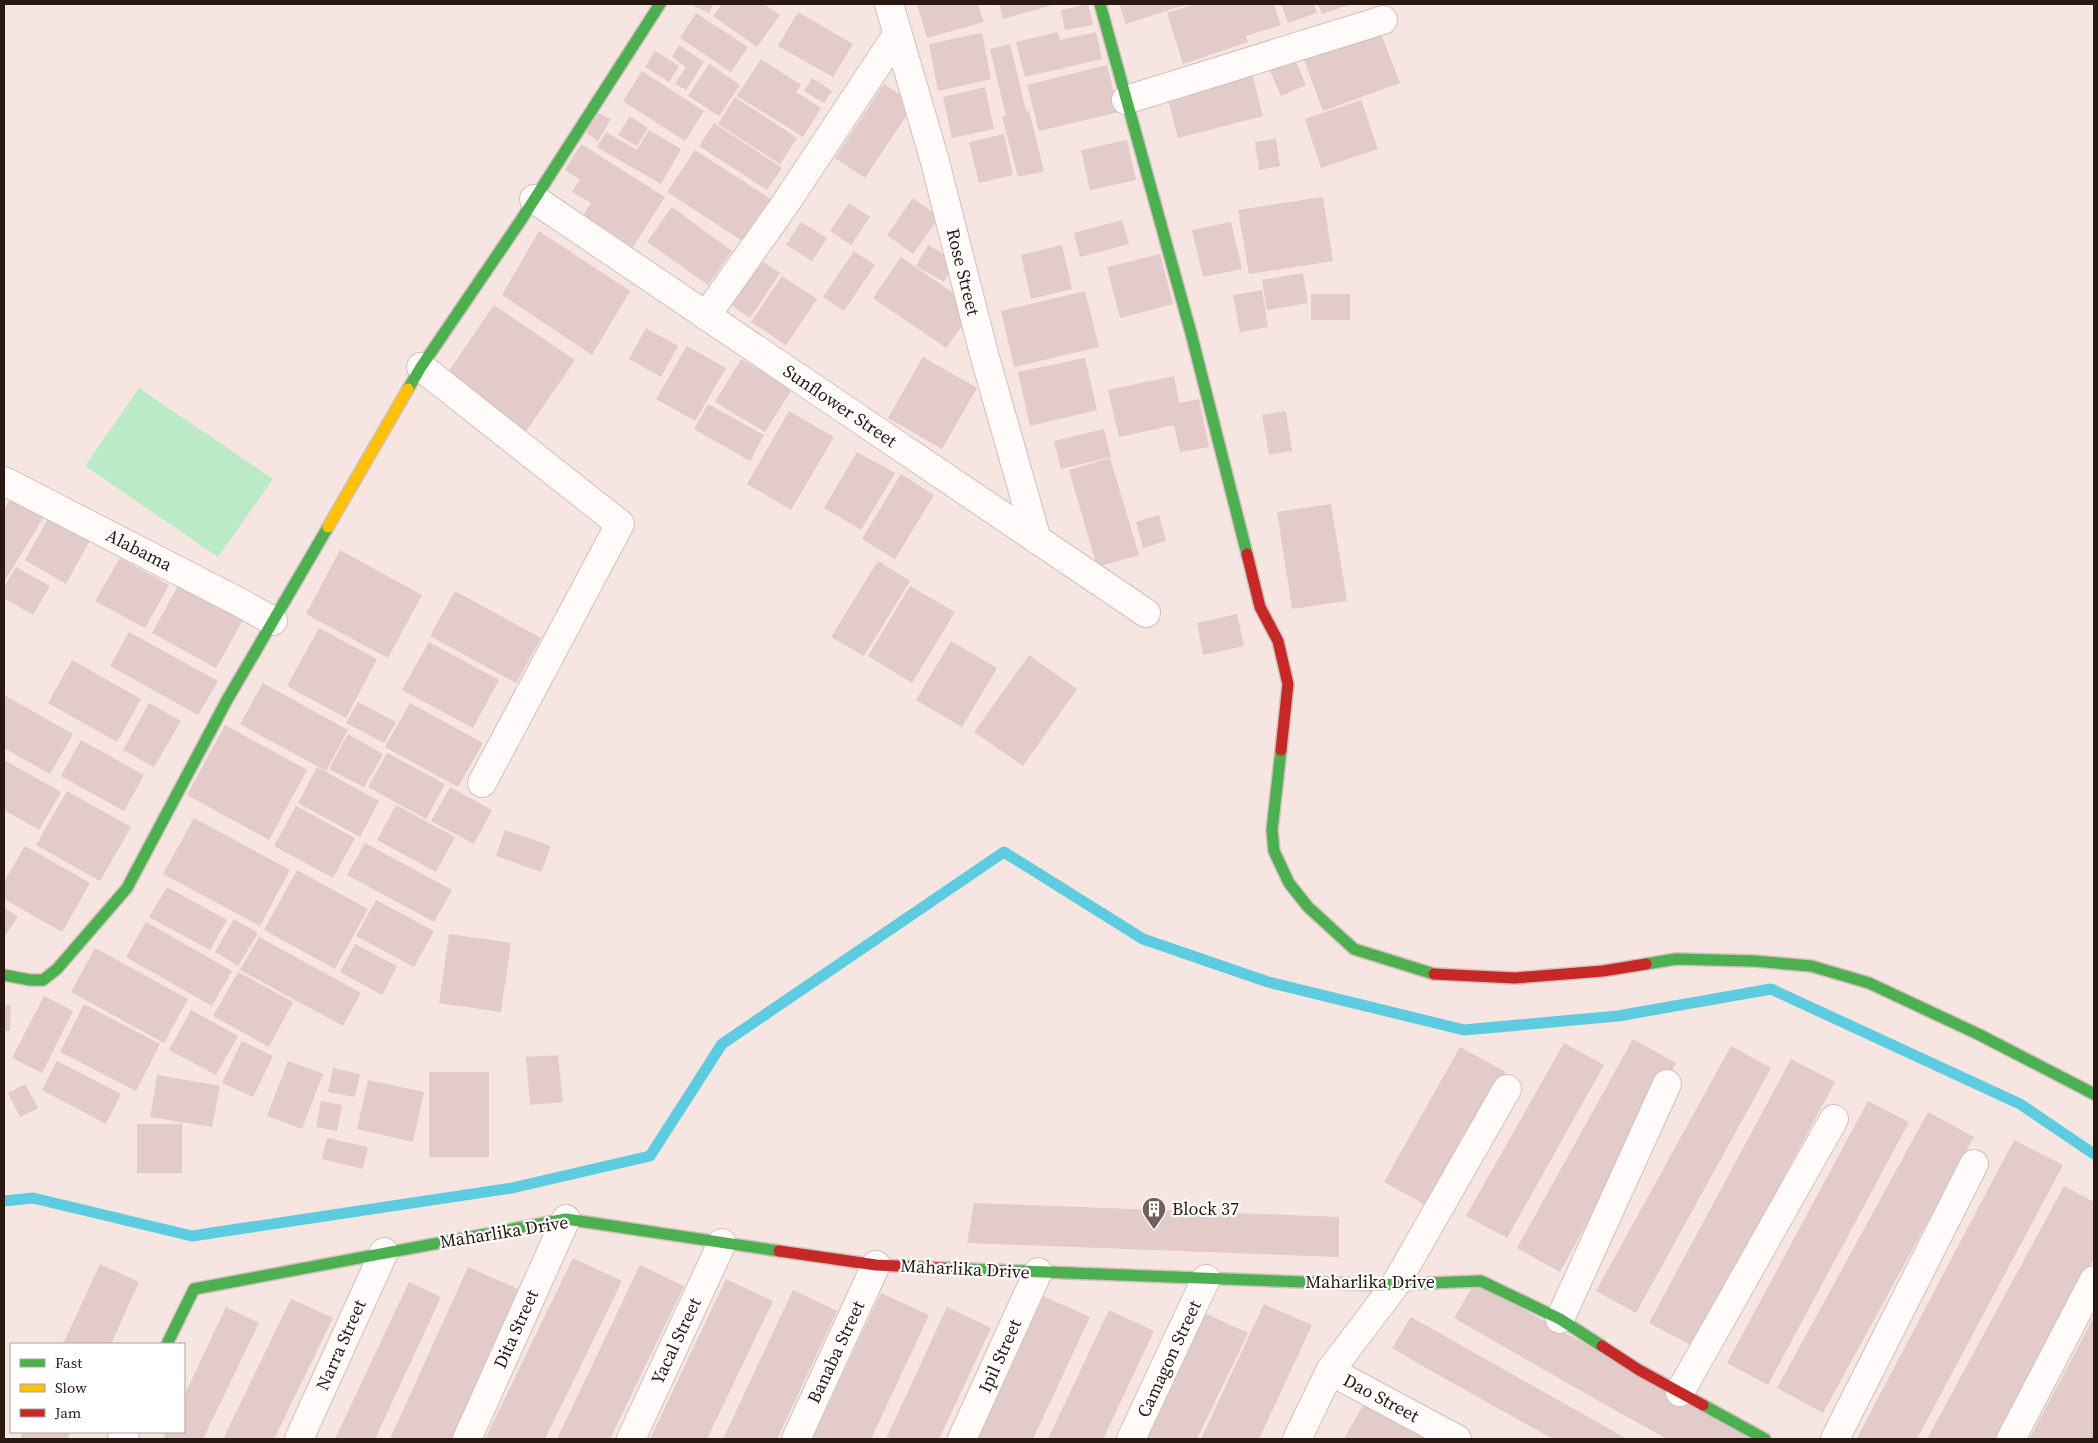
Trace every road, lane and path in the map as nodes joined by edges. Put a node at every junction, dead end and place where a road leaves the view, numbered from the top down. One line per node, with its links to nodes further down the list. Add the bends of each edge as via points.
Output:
1 (660, 4): 7 (street)
2 (889, 4): 5 (street, Rose Street)
3 (1100, 4): 6 (street)
4 (1383, 20): 6 (street)
5 (897, 35): 8 (street); 11 (street, Rose Street, via 934,158 984,354)
6 (1126, 100): 18 (street, via 1191,333 1260,607 1278,641 1288,684 1272,830 1274,851 1289,883 1308,907 1354,949 1430,974 1515,978 1603,971 1676,959 1812,966 1869,983)
7 (534, 199): 8 (street, Sunflower Street); 9 (street)
8 (706, 316): 11 (street, Sunflower Street)
9 (421, 366): 13 (street); 14 (street, via 620,524)
10 (5, 485): 13 (street, Alabama)
11 (1037, 540): 12 (street, Sunflower Street)
12 (1146, 613)
13 (272, 621): 15 (street, via 127,888 44,980)
14 (482, 783)
15 (4, 975)
16 (1667, 1084): 29 (street)
17 (1508, 1089): 28 (street)
18 (2094, 1094)
19 (1834, 1119): 32 (street)
20 (1974, 1164): 42 (street)
21 (566, 1219): 22 (street, Maharlika Drive); 23 (street, Maharlika Drive); 34 (street, Dita Street)
22 (722, 1244): 24 (street, Maharlika Drive); 35 (street, Yacal Street)
23 (384, 1252): 30 (street, Maharlika Drive, via 194,1289); 33 (street, Narra Street)
24 (876, 1265): 25 (street, Maharlika Drive); 36 (street, Banaba Street)
25 (1038, 1272): 26 (street, Maharlika Drive); 37 (street, Ipil Street)
26 (1206, 1279): 28 (street, Maharlika Drive); 38 (street, Camagon Street)
27 (2094, 1280): 43 (street)
28 (1395, 1285): 29 (street, Maharlika Drive, via 1481,1281); 31 (street)
29 (1560, 1319): 32 (street, Maharlika Drive, via 1639,1370)
30 (167, 1343)
31 (1330, 1371): 39 (street); 40 (street, Dao Street)
32 (1680, 1392): 41 (street, Maharlika Drive)
33 (299, 1439)
34 (467, 1439)
35 (631, 1439)
36 (796, 1439)
37 (962, 1439)
38 (1131, 1439)
39 (1297, 1439)
40 (1457, 1439)
41 (1766, 1439)
42 (1835, 1439)
43 (2011, 1439)

